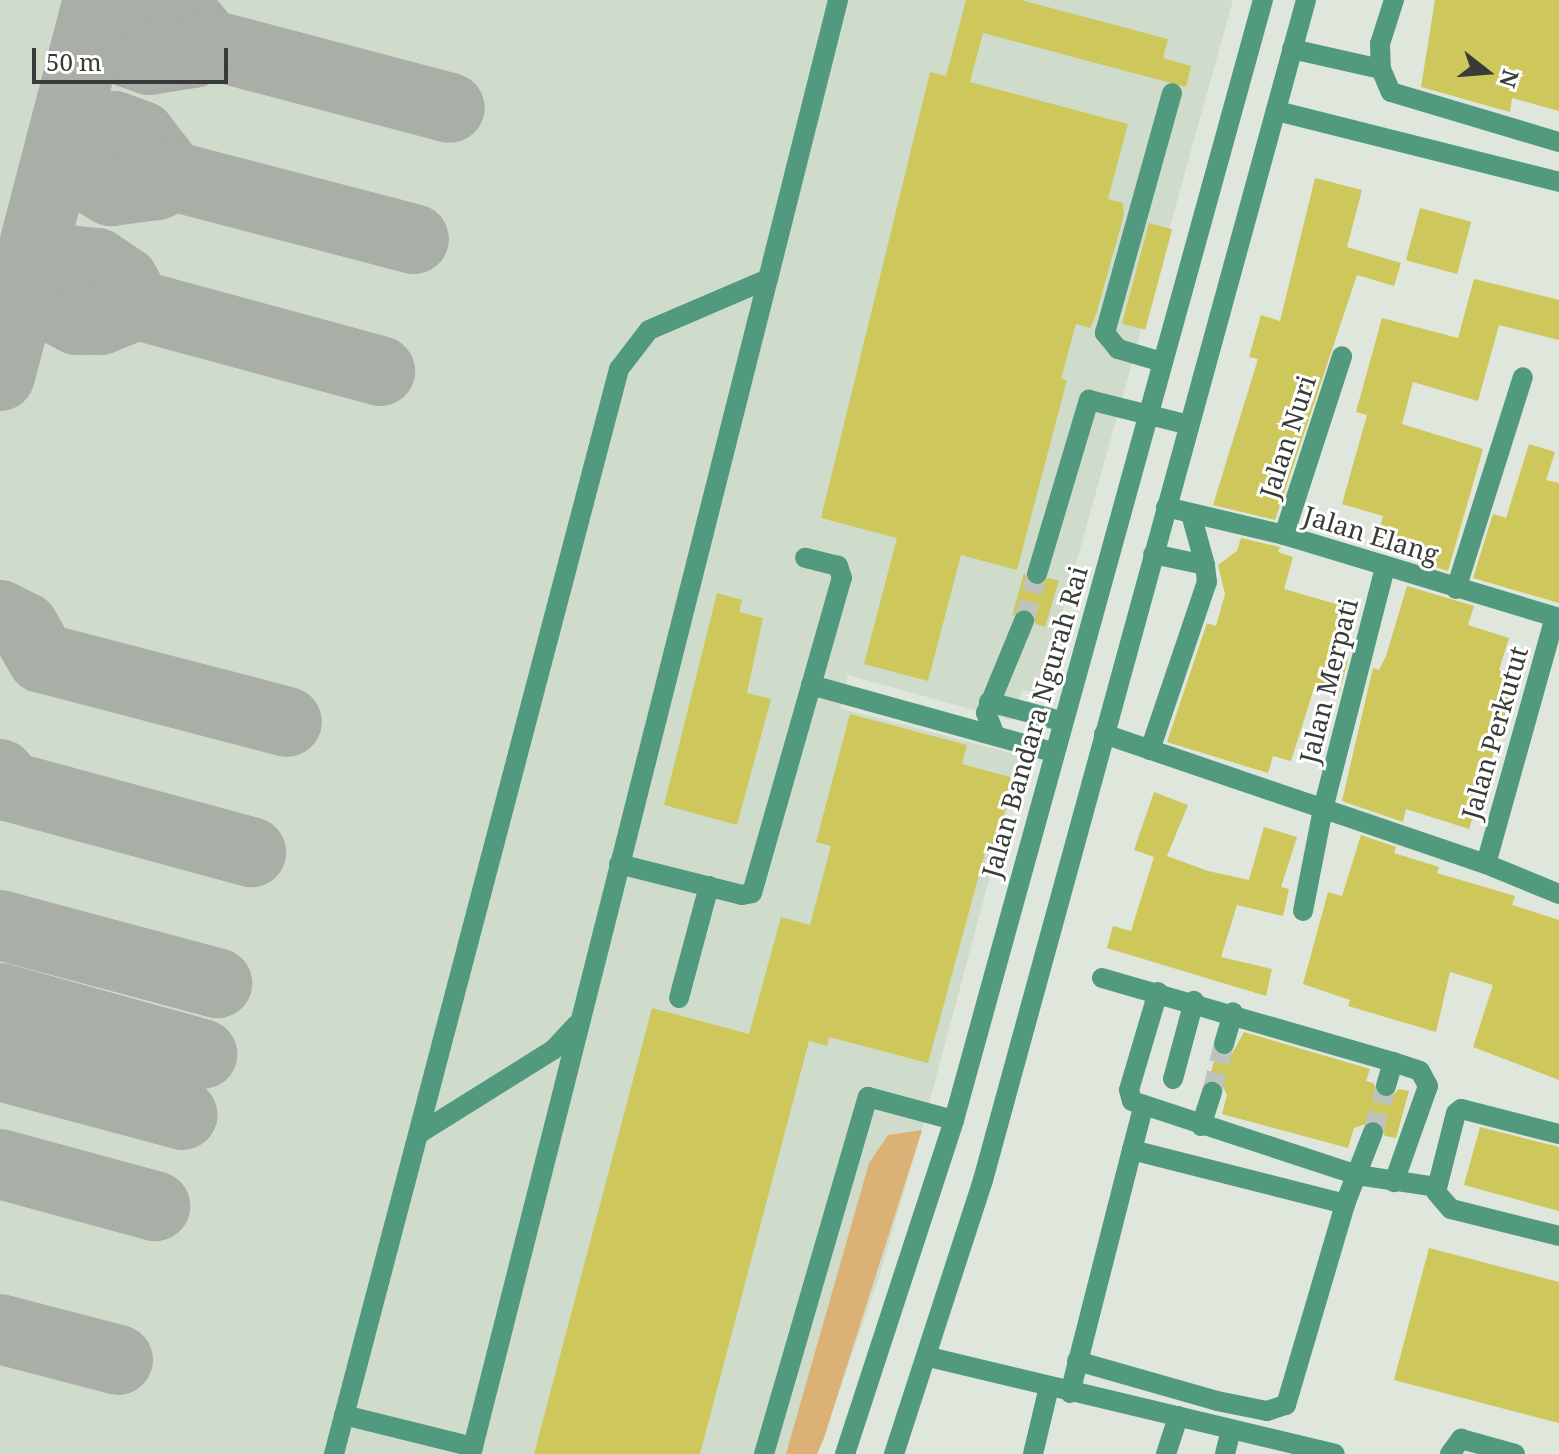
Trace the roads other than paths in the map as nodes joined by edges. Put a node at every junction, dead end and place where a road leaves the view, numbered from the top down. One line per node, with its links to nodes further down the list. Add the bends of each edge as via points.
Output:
1 (838, 0): 11 (street)
2 (1263, 0): 13 (street, Jalan Bandara Ngurah Rai)
3 (1306, 0): 5 (street)
4 (1394, 0): 6 (street, via 1380,44)
5 (1292, 49): 6 (street); 8 (street)
6 (1381, 69): 9 (street, via 1391,92 1405,98)
7 (1172, 93): 13 (street, via 1105,333 1118,349)
8 (1277, 111): 10 (street); 16 (street)
9 (1559, 142)
10 (1559, 182)
11 (768, 279): 36 (street); 56 (street, via 649,330 619,369)
12 (1342, 356): 19 (street, Jalan Nuri)
13 (1162, 362): 15 (street, Jalan Bandara Ngurah Rai)
14 (1523, 377): 25 (street)
15 (1148, 414): 16 (street); 24 (street, via 1097,399 1085,405); 30 (street, Jalan Bandara Ngurah Rai)
16 (1189, 425): 17 (street)
17 (1166, 507): 18 (street, Jalan Elang); 20 (street)
18 (1191, 514): 19 (street, Jalan Elang); 22 (street)
19 (1284, 535): 23 (street, Jalan Elang)
20 (1153, 554): 22 (street); 31 (street)
21 (805, 558): 28 (street, via 842,571)
22 (1205, 565): 33 (street, via 1206,592)
23 (1385, 567): 25 (street, Jalan Elang); 35 (street, Jalan Merpati)
24 (1037, 574)
25 (1456, 589): 26 (street, Jalan Elang)
26 (1557, 618): 37 (street, Jalan Perkutut)
27 (1024, 621): 29 (street)
28 (811, 685): 32 (street); 38 (street, via 754,889 748,895)
29 (989, 702): 30 (street); 32 (street, via 986,713)
30 (1061, 721): 34 (street, Jalan Bandara Ngurah Rai)
31 (1104, 734): 33 (street); 64 (street)
32 (995, 735): 34 (street)
33 (1150, 750): 35 (street)
34 (1053, 752): 53 (street, Jalan Bandara Ngurah Rai)
35 (1323, 809): 37 (street); 40 (street, Jalan Merpati)
36 (619, 864): 38 (street); 46 (street)
37 (1486, 864): 39 (street)
38 (709, 886): 43 (street)
39 (1559, 894)
40 (1303, 911)
41 (1102, 978): 42 (street)
42 (1158, 992): 44 (street); 52 (street, via 1129,1090 1132,1101)
43 (679, 998)
44 (1194, 1001): 45 (street); 49 (street)
45 (1233, 1012): 47 (street); 48 (street)
46 (576, 1025): 56 (street, via 553,1050); 71 (street, via 566,1088)
47 (1224, 1044)
48 (1393, 1062): 50 (street); 60 (street, via 1420,1071 1428,1086)
49 (1173, 1079)
50 (1386, 1086)
51 (1212, 1092): 54 (street)
52 (1143, 1108): 54 (street); 58 (street)
53 (954, 1120): 73 (street, via 868,1097); 74 (street, Jalan Bandara Ngurah Rai)
54 (1201, 1126): 59 (street)
55 (1373, 1132): 59 (street)
56 (420, 1133): 68 (street)
57 (1559, 1134): 61 (street, via 1461,1109)
58 (1132, 1150): 62 (street); 65 (street)
59 (1357, 1175): 60 (street); 62 (street)
60 (1394, 1182): 61 (street)
61 (1436, 1187): 63 (street, via 1441,1202 1451,1209)
62 (1345, 1204): 65 (street, via 1291,1396 1279,1409 1217,1401)
63 (1559, 1236)
64 (929, 1357): 66 (street); 75 (street)
65 (1077, 1361): 67 (street)
66 (1049, 1387): 67 (street); 76 (street)
67 (1070, 1393): 69 (street)
68 (344, 1415): 71 (street); 72 (street)
69 (1178, 1416): 70 (street); 77 (street)
70 (1231, 1430): 78 (street); 79 (street)
71 (472, 1450)
72 (334, 1454)
73 (764, 1454)
74 (845, 1454)
75 (894, 1454)
76 (1033, 1454)
77 (1166, 1454)
78 (1225, 1454)
79 (1335, 1454)
80 (1450, 1454): 81 (street, via 1461,1439)
81 (1515, 1454)

